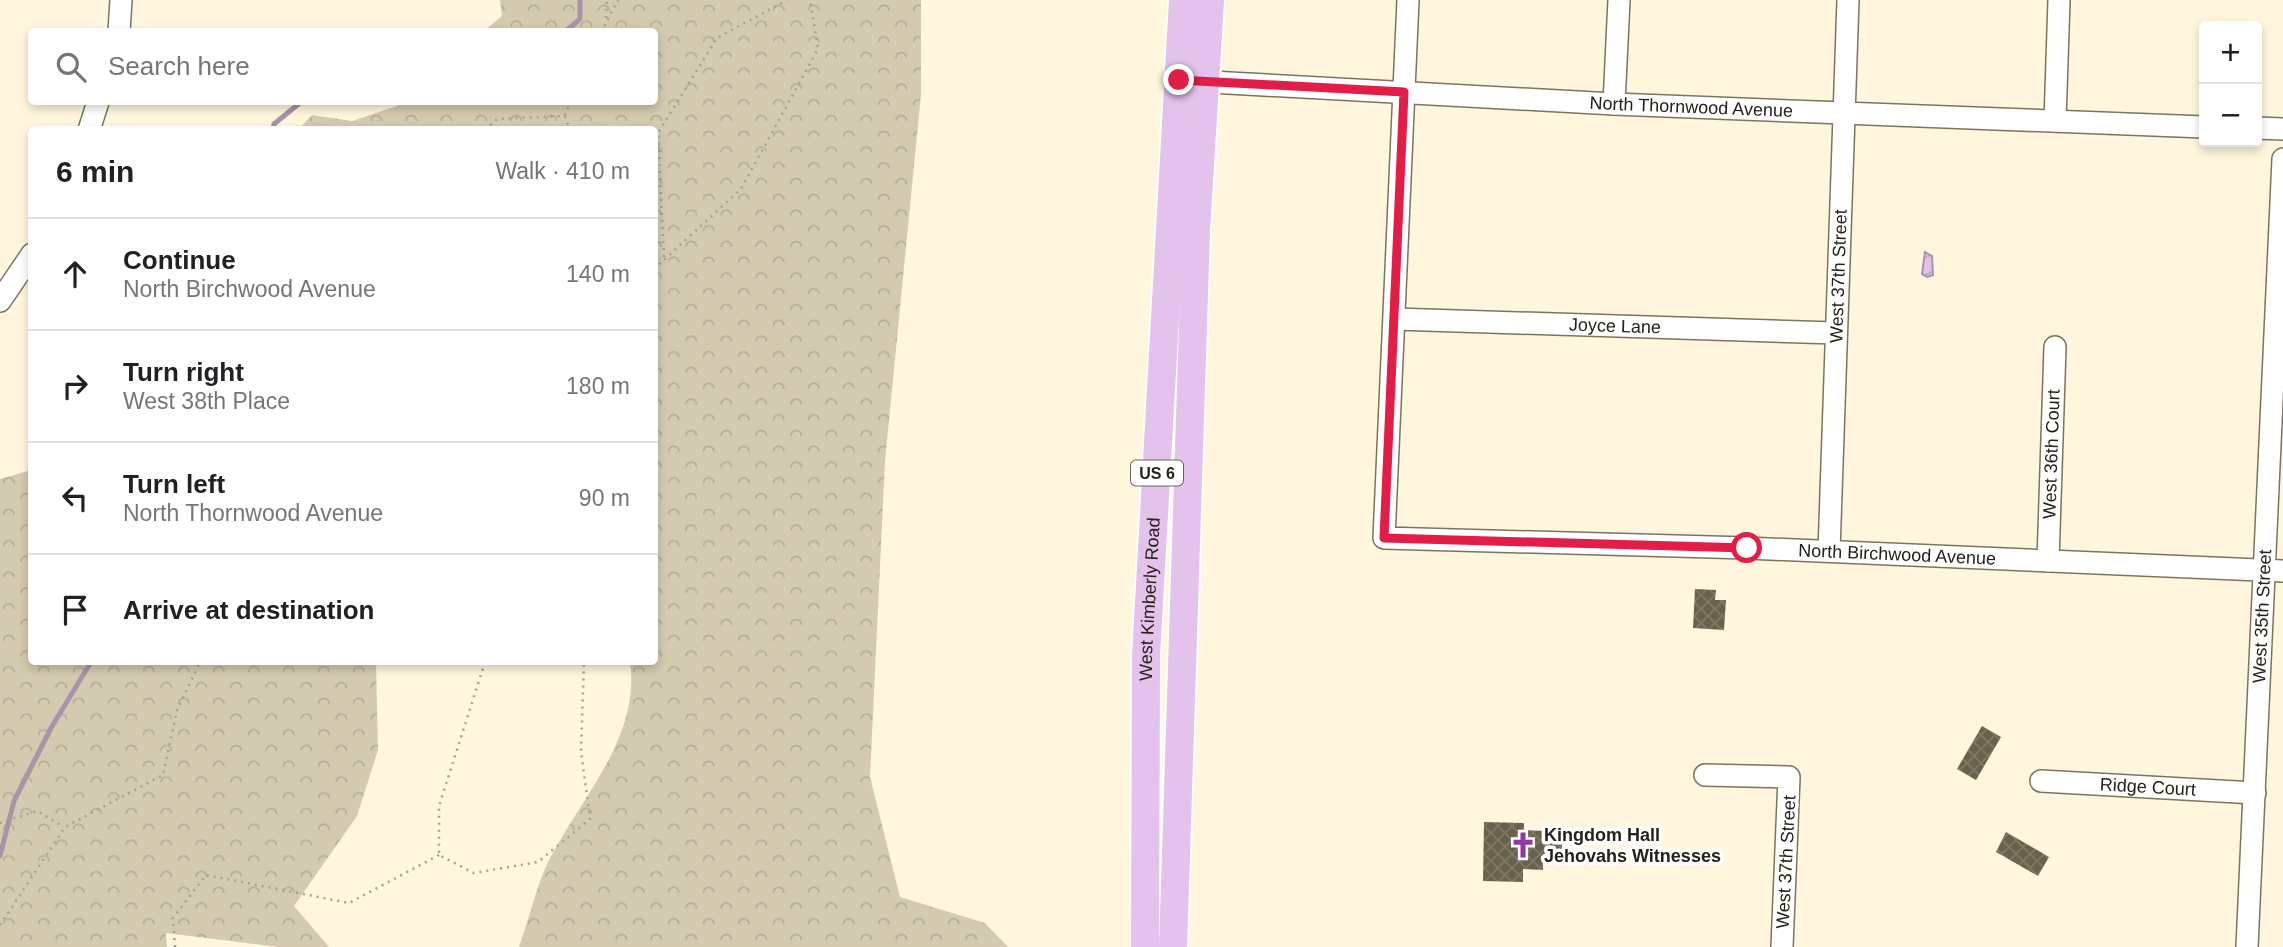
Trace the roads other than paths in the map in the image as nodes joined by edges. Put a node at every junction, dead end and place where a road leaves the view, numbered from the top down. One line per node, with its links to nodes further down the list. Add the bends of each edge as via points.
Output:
1 (121, 0): 8 (street)
2 (1183, 0): 9 (main road, West Kimberly Road / US 6)
3 (1210, 0): 9 (main road, West Kimberly Road / US 6)
4 (1408, 0): 10 (street)
5 (1619, 0): 11 (street)
6 (1848, 0): 13 (street, West 37th Street)
7 (2059, 0): 14 (street)
8 (119, 28)
9 (1192, 81): 10 (street, North Thornwood Avenue); 31 (main road, West Kimberly Road / US 6, via 1146,656); 32 (main road, West Kimberly Road / US 6, via 1196,231)
10 (1404, 92): 11 (street, North Thornwood Avenue); 22 (street)
11 (1614, 104): 13 (street, North Thornwood Avenue)
12 (97, 105): 15 (street)
13 (1844, 113): 14 (street, North Thornwood Avenue); 23 (street, West 37th Street)
14 (2055, 121): 16 (street, North Thornwood Avenue)
15 (90, 126)
16 (2199, 127)
17 (2262, 128): 18 (street)
18 (2283, 129)
19 (2283, 159): 27 (street, West 35th Street)
20 (28, 260): 21 (street)
21 (0, 301)
22 (1395, 319): 23 (street, Joyce Lane); 25 (street, North Birchwood Avenue, via 1384,538)
23 (1836, 333): 25 (street, West 37th Street)
24 (2055, 347): 26 (street, West 36th Court)
25 (1829, 551): 26 (street, North Birchwood Avenue)
26 (2048, 561): 27 (street, North Birchwood Avenue)
27 (2274, 570): 30 (street, West 35th Street)
28 (1705, 775): 33 (street, West 37th Street, via 1789,777)
29 (2041, 781): 30 (street, Ridge Court)
30 (2255, 793): 34 (street, West 35th Street)
31 (1145, 947)
32 (1173, 947)
33 (1782, 947)
34 (2247, 947)

